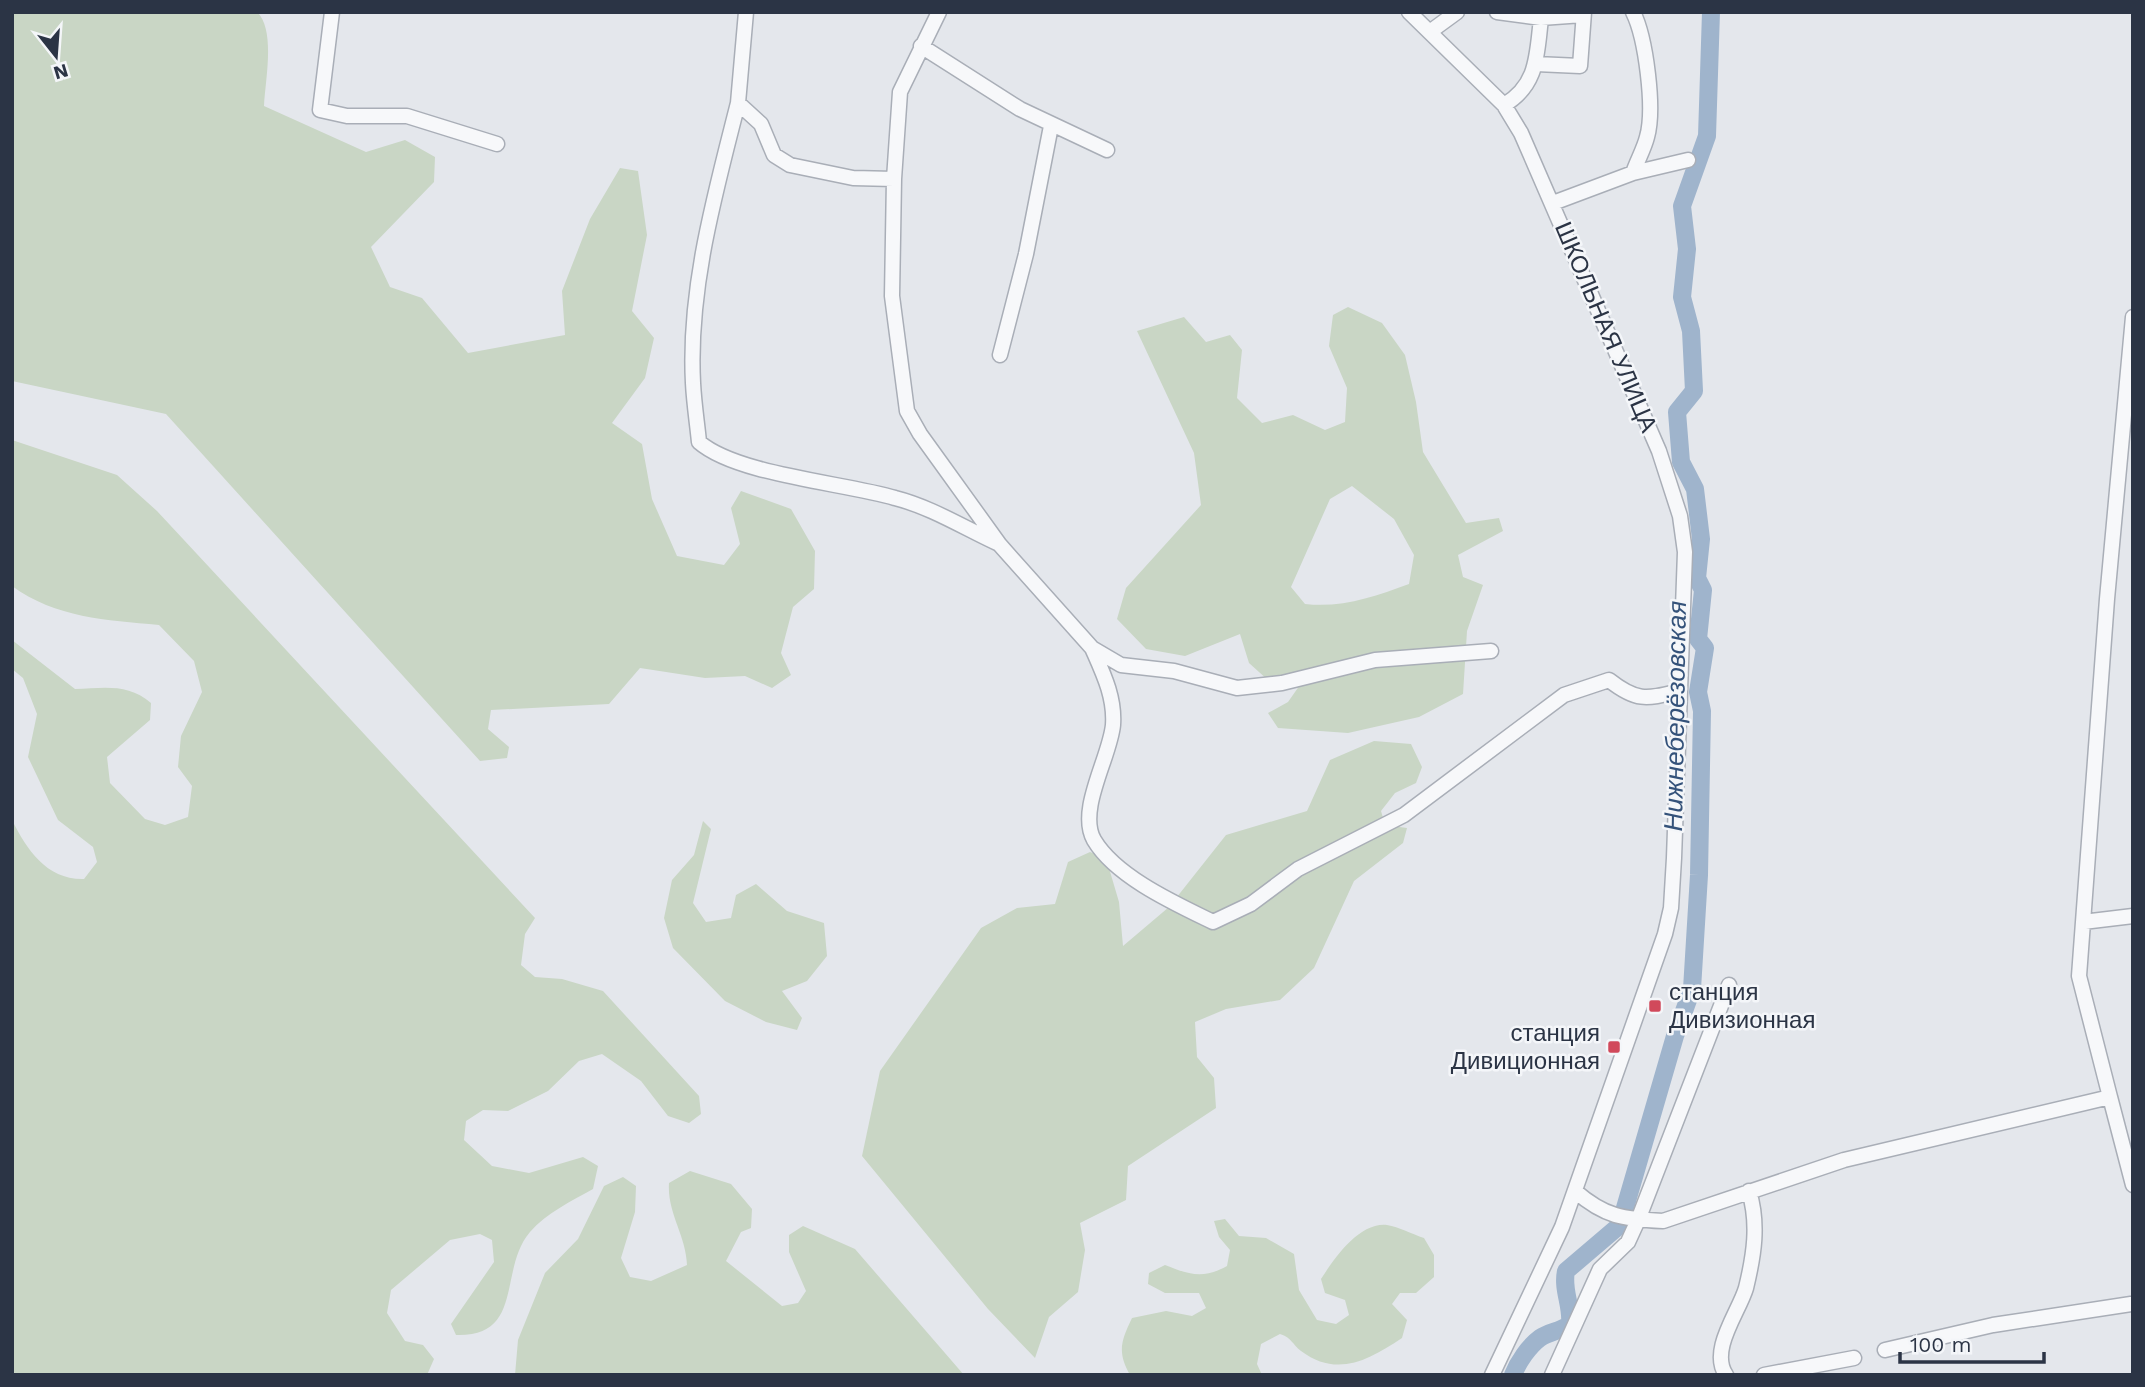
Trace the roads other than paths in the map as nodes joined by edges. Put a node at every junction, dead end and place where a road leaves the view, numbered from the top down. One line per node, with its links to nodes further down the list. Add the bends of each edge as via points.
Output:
1 (332, 12): 16 (street, via 320,110 347,116 407,117)
2 (746, 12): 13 (street)
3 (939, 12): 11 (street)
4 (1457, 12): 10 (street)
5 (1497, 12): 9 (street)
6 (1633, 12): 19 (street, via 1640,26 1649,94 1648,135)
7 (1412, 14): 10 (street, ШКОЛЬНАЯ УЛИЦА)
8 (1584, 14): 9 (street); 12 (street, via 1580,66)
9 (1542, 15): 12 (street)
10 (1431, 31): 14 (street, ШКОЛЬНАЯ УЛИЦА)
11 (921, 46): 15 (street); 20 (street, via 900,92)
12 (1536, 64): 14 (street, via 1522,94)
13 (738, 103): 20 (street, via 761,124 774,155 790,166 853,178); 24 (street, via 713,202 695,309 692,383 699,442 721,456 897,498)
14 (1504, 105): 21 (street, ШКОЛЬНАЯ УЛИЦА)
15 (1051, 126): 17 (street); 23 (street)
16 (497, 144)
17 (1107, 150)
18 (1688, 160): 19 (street)
19 (1633, 173): 21 (street)
20 (894, 179): 24 (street, via 892,296 907,411)
21 (1553, 203): 27 (street, ШКОЛЬНАЯ УЛИЦА, via 1659,451 1680,516 1685,564)
22 (2133, 317): 29 (street)
23 (1000, 355)
24 (1000, 545): 25 (street)
25 (1092, 648): 26 (street, via 1121,666 1174,671 1237,688 1282,683 1375,660); 27 (street, via 1112,701 1113,725 1089,809 1094,841 1156,894 1213,922 1251,904 1298,869 1404,815 1564,695 1609,680 1629,696 1649,698)
26 (1491, 651)
27 (1679, 691): 33 (street, ШКОЛЬНАЯ УЛИЦА, via 1671,908 1629,1044)
28 (2133, 916): 29 (street)
29 (2083, 922): 31 (street, via 2081,992)
30 (1729, 985): 35 (street)
31 (2110, 1097): 32 (street); 34 (street, via 1844,1160)
32 (2133, 1185)
33 (1575, 1191): 35 (street, via 1598,1210); 40 (street, ШКОЛЬНАЯ УЛИЦА)
34 (1749, 1191): 35 (street, via 1663,1222); 39 (street, via 1755,1212 1753,1255 1745,1291 1724,1341)
35 (1638, 1220): 41 (street, via 1628,1242 1600,1269)
36 (2132, 1304): 37 (street, via 1993,1325)
37 (1885, 1350)
38 (1854, 1358): 42 (street)
39 (1723, 1373)
40 (1492, 1375)
41 (1552, 1375)
42 (1764, 1375)

